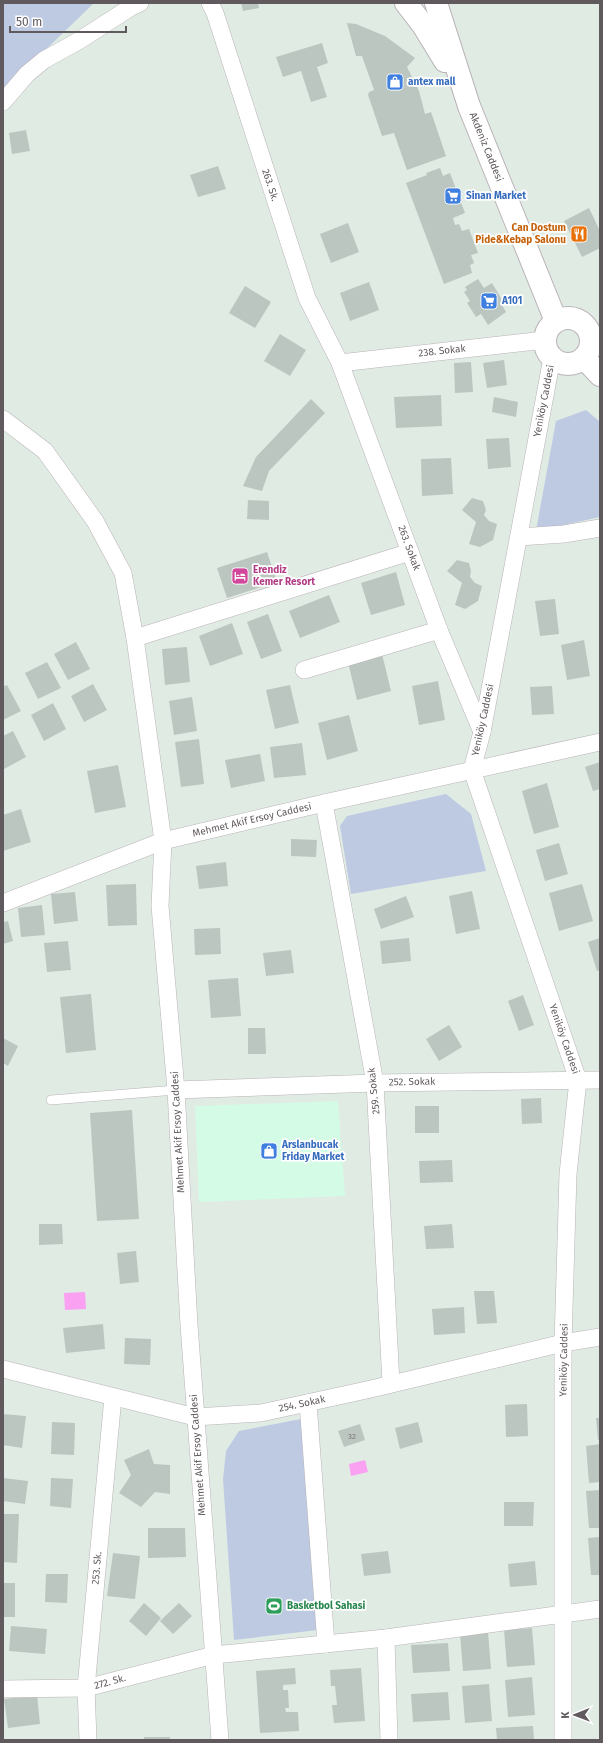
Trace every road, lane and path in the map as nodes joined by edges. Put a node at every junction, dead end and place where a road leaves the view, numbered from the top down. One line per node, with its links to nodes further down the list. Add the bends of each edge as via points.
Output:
1 (210, 3): 10 (street, 263. Sk., via 307,298)
2 (406, 3): 6 (street, Akdeniz Caddesi, via 440,52)
3 (436, 3): 6 (street, Akdeniz Caddesi)
4 (135, 5): 5 (street, via 44,60 27,74)
5 (3, 102)
6 (469, 106): 7 (street, Akdeniz Caddesi)
7 (556, 320): 8 (street, via 546,332); 9 (street, via 567,317 578,320 587,327 591,338 590,349)
8 (548, 349): 9 (street, via 562,364 574,364); 10 (street, 238. Sokak); 14 (street, Yeniköy Caddesi)
9 (584, 358): 11 (street)
10 (340, 363): 15 (street, 263. Sokak)
11 (600, 375)
12 (3, 419): 17 (street, via 45,451 95,521 123,573)
13 (600, 528): 14 (street)
14 (519, 537): 19 (street, Yeniköy Caddesi)
15 (410, 552): 16 (street, 263. Sokak); 17 (street)
16 (439, 630): 18 (street); 19 (street, 263. Sokak)
17 (135, 638): 23 (street)
18 (304, 670)
19 (482, 732): 21 (street, Yeniköy Caddesi)
20 (600, 742): 21 (street, Mehmet Akif Ersoy Caddesi)
21 (472, 770): 22 (street, Mehmet Akif Ersoy Caddesi); 25 (street, Yeniköy Caddesi)
22 (324, 803): 23 (street, Mehmet Akif Ersoy Caddesi); 27 (street, 259. Sokak)
23 (163, 841): 24 (street); 28 (street, Mehmet Akif Ersoy Caddesi, via 160,906)
24 (3, 903)
25 (578, 1080): 26 (street, 252. Sokak); 27 (street, 252. Sokak); 31 (street, Yeniköy Caddesi, via 568,1174)
26 (600, 1080)
27 (375, 1083): 28 (street, 252. Sokak); 33 (street, 259. Sokak)
28 (176, 1090): 29 (lane); 36 (street, Mehmet Akif Ersoy Caddesi)
29 (51, 1100)
30 (600, 1336): 31 (street, 254. Sokak)
31 (563, 1343): 33 (street, 254. Sokak); 38 (street, Yeniköy Caddesi)
32 (3, 1369): 34 (street, 254. Sokak)
33 (391, 1383): 35 (street, 254. Sokak)
34 (113, 1397): 36 (street, 254. Sokak); 42 (street, 253. Sk.)
35 (308, 1403): 36 (street, 254. Sokak, via 261,1413); 40 (street)
36 (195, 1417): 41 (street, Mehmet Akif Ersoy Caddesi)
37 (600, 1609): 38 (street, 272. Sk.)
38 (562, 1613): 39 (street, 272. Sk.); 47 (street, Yeniköy Caddesi)
39 (386, 1638): 40 (street, 272. Sk.); 46 (street)
40 (326, 1644): 41 (street, 272. Sk.)
41 (214, 1655): 42 (street, 272. Sk.); 45 (street, Mehmet Akif Ersoy Caddesi)
42 (86, 1688): 43 (street, 272. Sk.); 44 (street, 253. Sk.)
43 (3, 1689)
44 (88, 1740)
45 (220, 1740)
46 (389, 1740)
47 (563, 1740)

